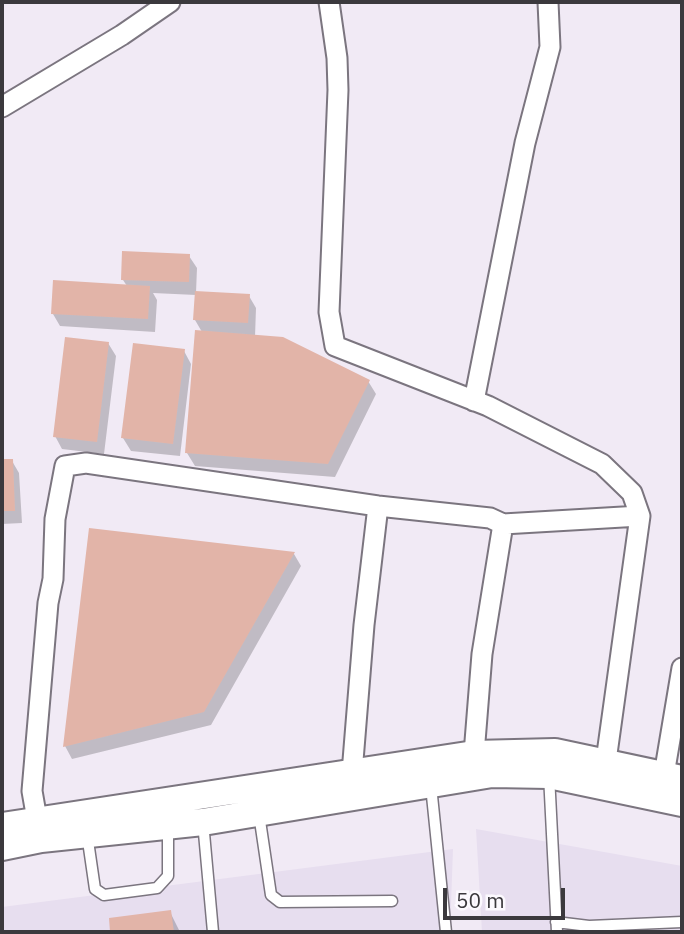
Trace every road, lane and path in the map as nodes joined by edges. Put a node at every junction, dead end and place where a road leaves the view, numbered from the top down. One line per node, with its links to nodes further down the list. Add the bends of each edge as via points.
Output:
1 (170, 2): 4 (street)
2 (329, 2): 5 (street, via 337,69 329,312 335,346)
3 (548, 2): 5 (street, via 550,47 525,143)
4 (2, 107)
5 (474, 401): 7 (street, via 602,464 632,493)
6 (378, 506): 8 (street, via 490,518); 12 (street); 21 (street, via 86,463 65,466 55,519 33,777)
7 (640, 516): 8 (street); 11 (street)
8 (503, 524): 10 (street, via 482,654)
9 (682, 668): 15 (street)
10 (474, 754): 11 (street, via 555,752); 13 (street)
11 (606, 761): 15 (street)
12 (352, 773): 13 (street); 21 (street)
13 (429, 773): 14 (street); 17 (street); 28 (lane)
14 (549, 775): 16 (street); 26 (lane)
15 (673, 777)
16 (682, 803)
17 (259, 813): 18 (street); 24 (lane, via 271,895 280,902)
18 (202, 822): 19 (street); 27 (lane)
19 (168, 825): 22 (street); 22 (lane, via 168,876 157,888 104,895 94,889)
20 (2, 826): 21 (street)
21 (39, 829): 22 (street); 23 (street)
22 (87, 834)
23 (2, 847)
24 (392, 901)
25 (682, 922): 26 (lane)
26 (557, 927)
27 (214, 932)
28 (446, 932)

